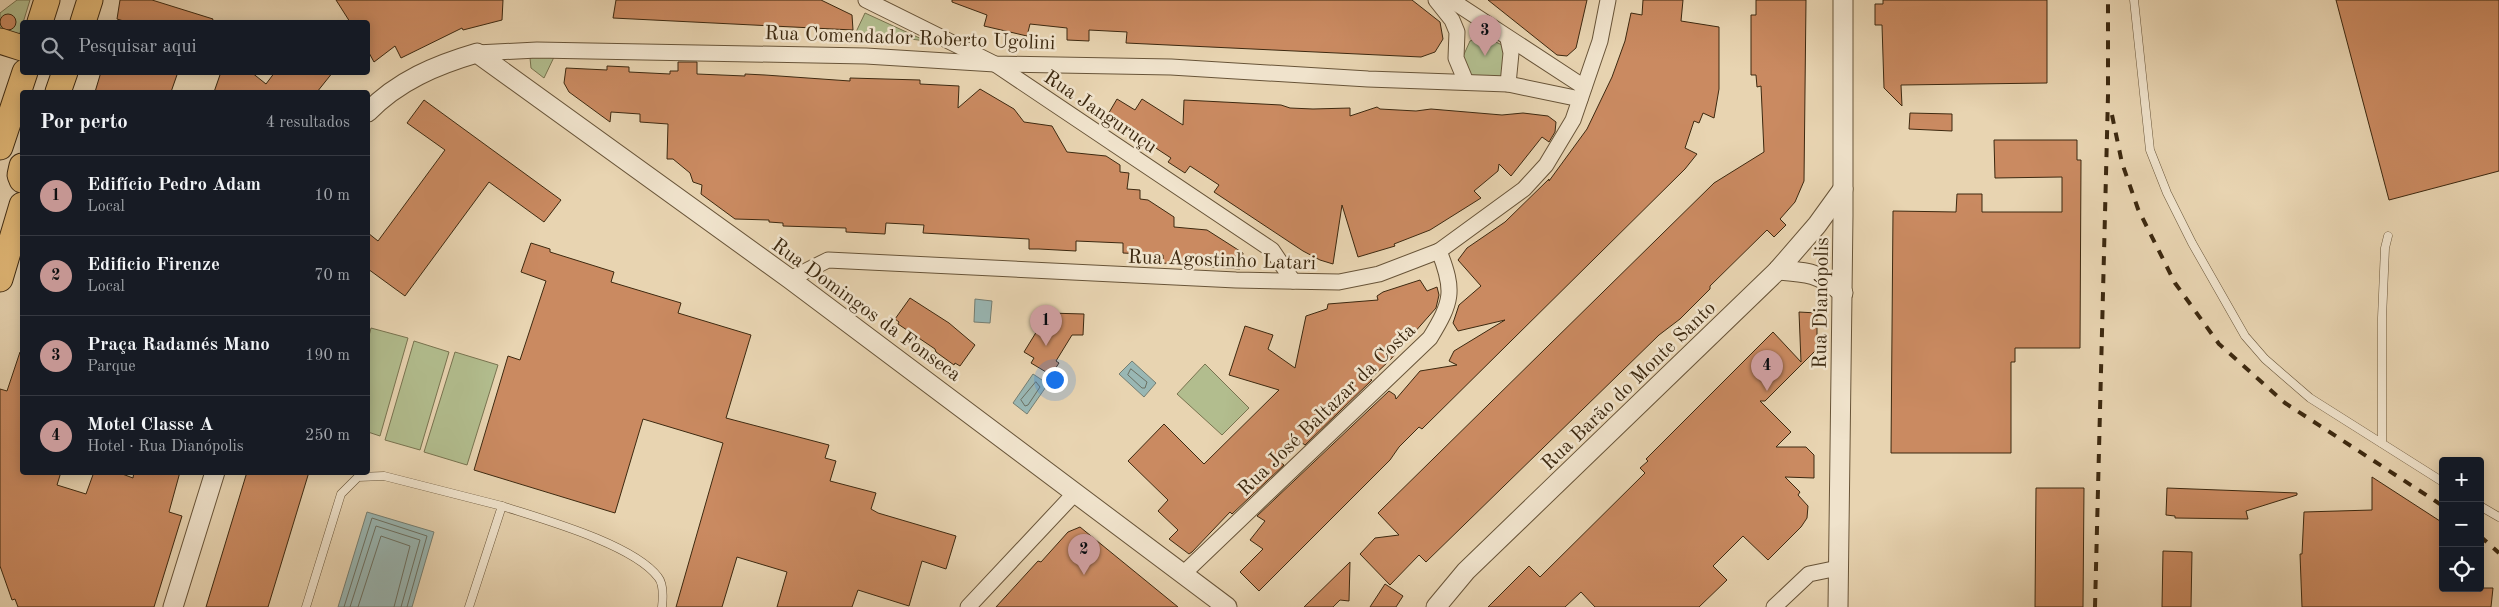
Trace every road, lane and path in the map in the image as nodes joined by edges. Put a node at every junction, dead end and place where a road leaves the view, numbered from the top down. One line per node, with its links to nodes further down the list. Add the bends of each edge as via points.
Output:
1 (47, 0): 9 (main road)
2 (90, 0): 10 (main road)
3 (866, 0): 15 (street, Rua Janguruçu)
4 (1436, 0): 19 (street, via 1457,32 1456,58)
5 (1451, 0): 11 (street)
6 (1608, 0): 23 (street, Rua Agostinho Latari, via 1600,41)
7 (1843, 0): 26 (street, Rua Dianópolis)
8 (2134, 0): 35 (lane, via 2150,150 2167,193 2219,295 2244,336 2265,358 2310,398)
9 (41, 20)
10 (83, 20)
11 (1508, 39): 20 (street, via 1511,53); 23 (street)
12 (0, 40): 13 (main road)
13 (20, 47)
14 (477, 53): 15 (street, Rua Comendador Roberto Ugolini, via 537,50 866,56); 24 (street, Rua Comendador Roberto Ugolini, via 444,63 407,81); 32 (street, Rua Domingos da Fonseca)
15 (994, 64): 19 (street, Rua Comendador Roberto Ugolini, via 1171,66); 33 (street, Rua Janguruçu, via 1272,250)
16 (24, 75): 25 (main road)
17 (40, 75): 21 (main road)
18 (64, 75): 22 (main road)
19 (1466, 82): 20 (street, Rua Comendador Roberto Ugolini)
20 (1508, 84): 23 (street, Rua Comendador Roberto Ugolini)
21 (44, 90)
22 (59, 90)
23 (1582, 93): 29 (street, Rua Agostinho Latari, via 1562,140 1524,189)
24 (370, 110)
25 (0, 144)
26 (1843, 189): 30 (street, Rua Barão do Monte Santo); 34 (street, Rua Dianópolis)
27 (20, 212): 31 (main road)
28 (2388, 236): 35 (lane, via 2382,318)
29 (1439, 251): 33 (street, Rua Agostinho Latari, via 1360,280); 43 (street, Rua José Baltazar da Costa, via 1450,293 1447,310 1430,338)
30 (1778, 270): 34 (street, via 1810,272); 50 (street, Rua Barão do Monte Santo, via 1466,571)
31 (0, 278)
32 (790, 279): 33 (street, Rua Agostinho Latari, via 828,260); 38 (street, Rua Domingos da Fonseca)
33 (1293, 281)
34 (1843, 292): 42 (street, Rua Dianópolis)
35 (2382, 443): 37 (lane)
36 (214, 475): 44 (street)
37 (2439, 479)
38 (1075, 493): 43 (street, Rua Domingos da Fonseca); 48 (street)
39 (502, 506): 45 (lane, via 384,476 358,477 341,494); 46 (lane); 47 (lane, via 579,531 642,562 659,578)
40 (2484, 508): 41 (lane)
41 (2499, 517)
42 (1838, 568): 51 (street, via 1809,574); 52 (street, Rua Dianópolis)
43 (1183, 574): 49 (street, Rua Domingos da Fonseca)
44 (173, 607)
45 (306, 607)
46 (469, 607)
47 (662, 607)
48 (968, 607)
49 (1227, 607)
50 (1436, 607)
51 (1774, 607)
52 (1838, 607)

